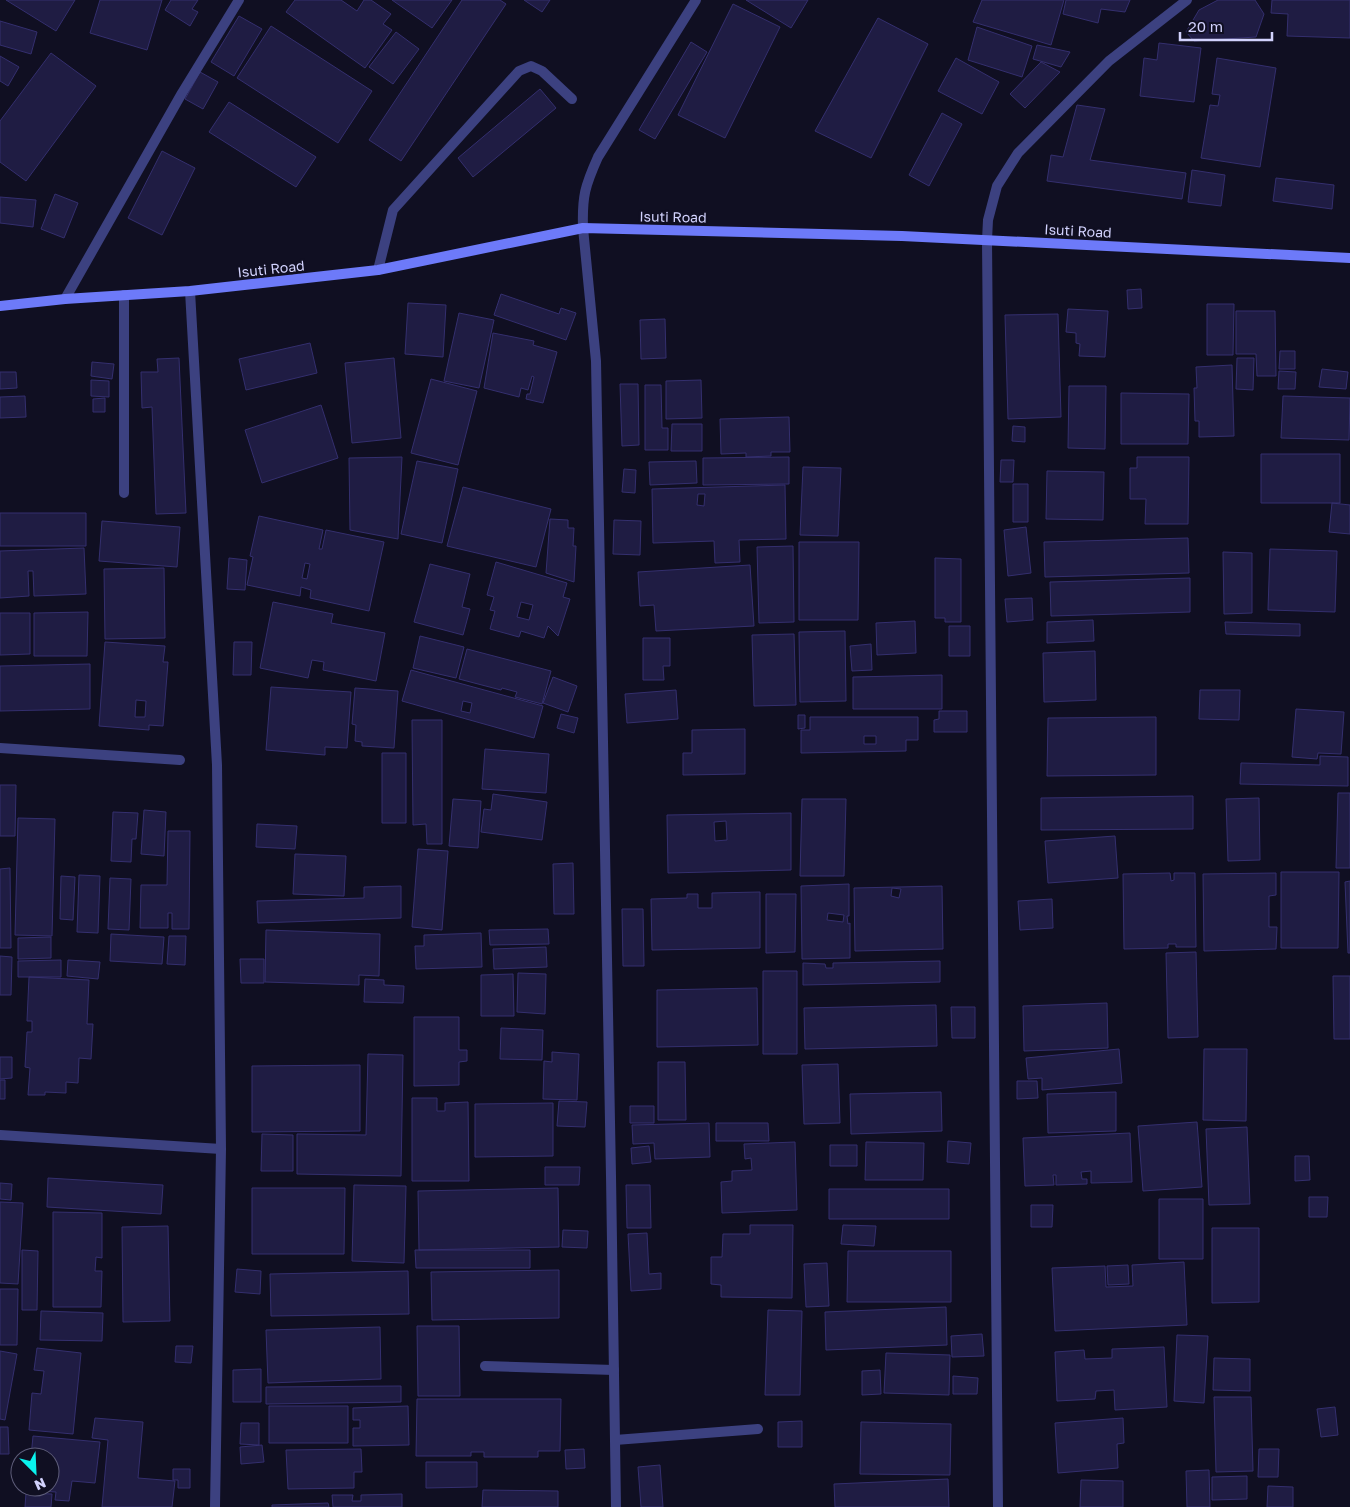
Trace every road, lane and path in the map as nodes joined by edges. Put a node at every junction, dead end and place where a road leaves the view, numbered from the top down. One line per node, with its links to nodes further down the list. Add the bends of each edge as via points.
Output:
1 (239, 0): 11 (street, via 182,93)
2 (696, 0): 5 (street, via 598,157 586,184)
3 (1187, 0): 6 (street, via 1109,61 1018,153 997,186 988,220)
4 (572, 99): 8 (street, via 542,71 531,66 519,71 393,210)
5 (583, 228): 6 (street, Isuti Road); 8 (street, Isuti Road); 19 (street, via 596,361)
6 (987, 240): 7 (street, Isuti Road); 24 (street)
7 (1350, 258)
8 (378, 270): 9 (street, Isuti Road)
9 (190, 292): 10 (street, Isuti Road); 17 (street, via 218,765)
10 (124, 296): 11 (street, Isuti Road); 13 (street)
11 (65, 300): 12 (street, Isuti Road)
12 (0, 306)
13 (124, 493)
14 (0, 748): 15 (street)
15 (180, 760)
16 (0, 1135): 17 (street)
17 (221, 1149): 22 (street)
18 (486, 1366): 19 (street)
19 (614, 1370): 21 (street)
20 (758, 1428): 21 (street)
21 (615, 1440): 23 (street)
22 (215, 1507)
23 (616, 1507)
24 (998, 1507)

